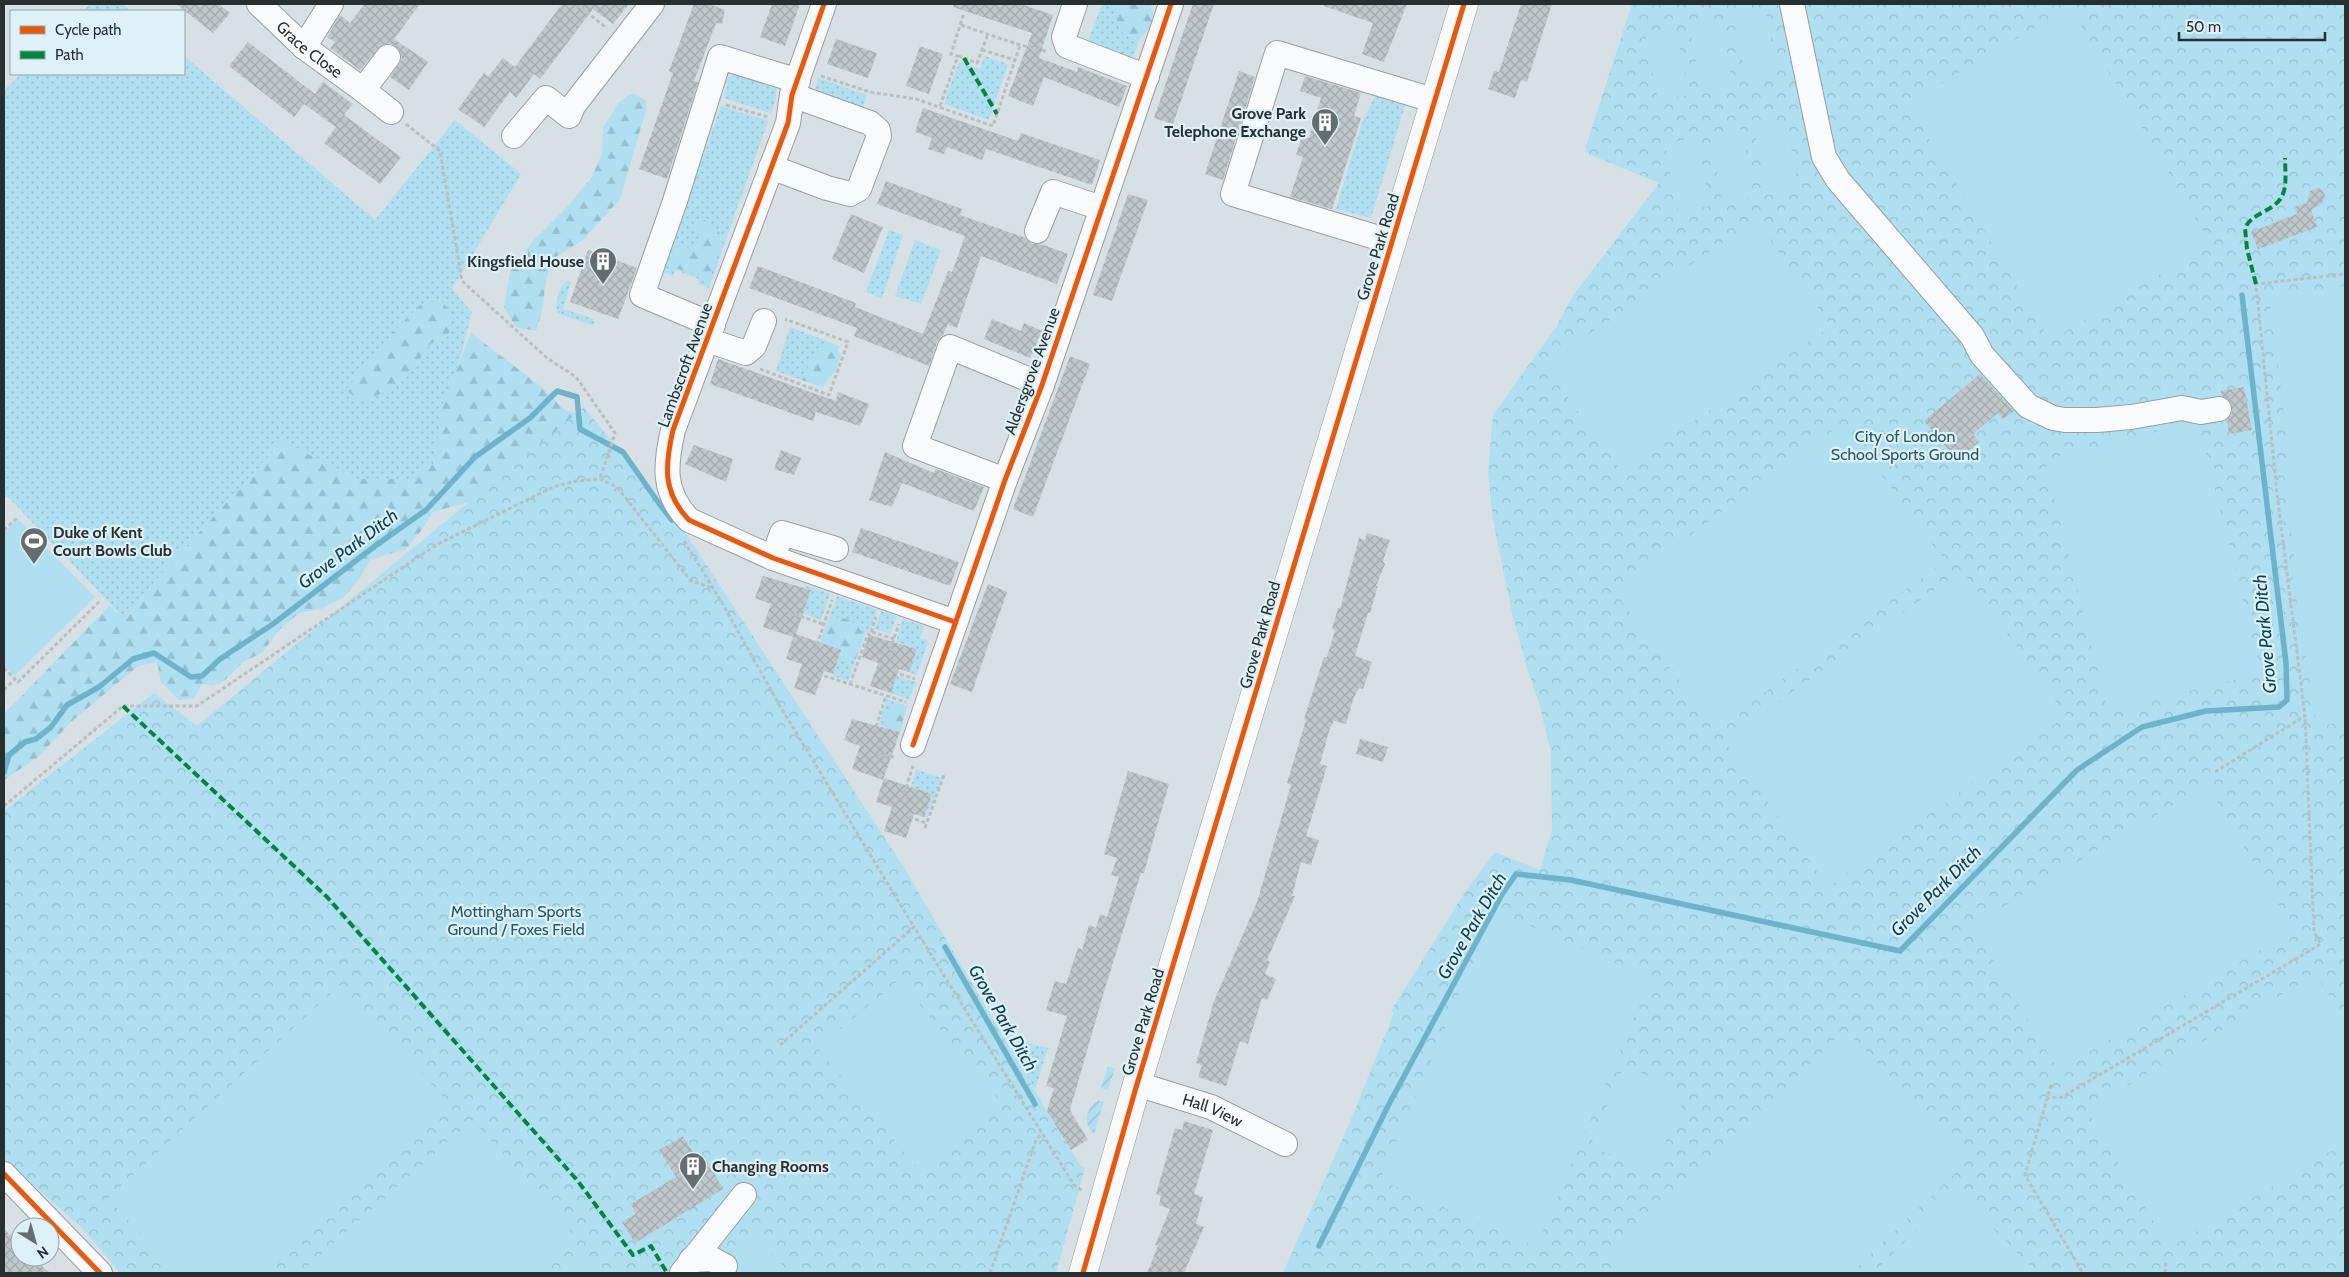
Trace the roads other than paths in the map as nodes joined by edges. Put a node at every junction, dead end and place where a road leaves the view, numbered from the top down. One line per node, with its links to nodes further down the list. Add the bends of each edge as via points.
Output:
1 (259, 4): 9 (street, Grace Close)
2 (331, 4): 9 (street)
3 (652, 4): 16 (street, via 573,106 569,116 546,98)
4 (824, 4): 12 (street, Lambscroft Avenue)
5 (1075, 4): 11 (street, via 1064,37 1067,46)
6 (1171, 4): 11 (street, Aldersgrove Avenue)
7 (1464, 4): 14 (main road, Grove Park Road)
8 (1792, 4): 24 (street, via 1828,166 1972,336 1982,355 2028,406 2053,418 2079,421 2131,417 2182,408 2201,412)
9 (304, 47): 13 (street, Grace Close)
10 (388, 57): 13 (street)
11 (1147, 76): 18 (street, Aldersgrove Avenue)
12 (797, 82): 17 (street, Lambscroft Avenue, via 788,123); 17 (street, via 870,123 878,130 879,136 860,189 850,194); 22 (street, Lambscroft Avenue, via 720,57 642,294)
13 (362, 90): 15 (street, Grace Close)
14 (1436, 101): 20 (main road, Grove Park Road); 20 (street, via 1277,53 1232,194)
15 (392, 112)
16 (514, 136)
17 (771, 167): 22 (street, Lambscroft Avenue)
18 (1101, 208): 19 (street, via 1053,192); 23 (street, Aldersgrove Avenue)
19 (1037, 231)
20 (1392, 242): 30 (main road, Grove Park Road)
21 (771, 318): 22 (street, via 754,346 746,352)
22 (710, 333): 27 (street, Lambscroft Avenue, via 672,430 667,476 672,495 689,520)
23 (1042, 385): 25 (street, Aldersgrove Avenue); 25 (street, Aldersgrove Avenue, via 950,347 915,446)
24 (2219, 409)
25 (1005, 480): 28 (street, Aldersgrove Avenue)
26 (836, 549): 27 (street, via 782,533)
27 (773, 558): 28 (street, Lambscroft Avenue)
28 (955, 622): 29 (street, Aldersgrove Avenue)
29 (907, 755)
30 (1137, 1084): 31 (street, Hall View, via 1211,1107); 37 (main road, Grove Park Road)
31 (1285, 1144)
32 (4, 1174): 36 (street)
33 (744, 1195): 35 (street)
34 (725, 1266): 35 (street, via 712,1259)
35 (686, 1267)
36 (100, 1273)
37 (1083, 1273)

